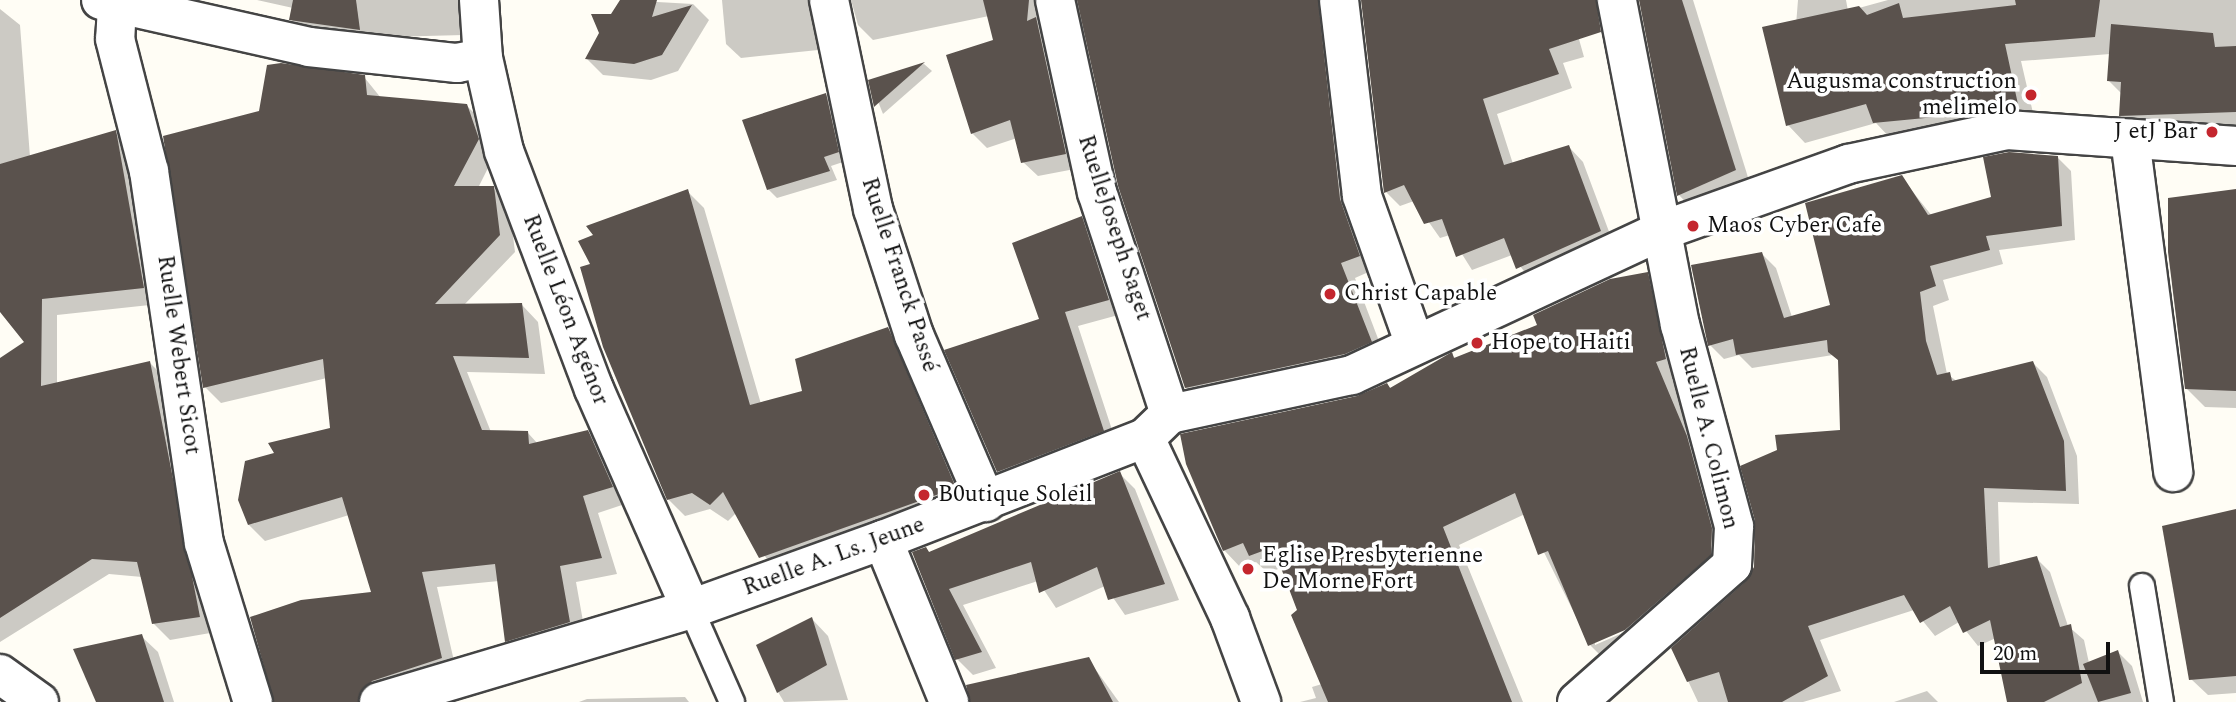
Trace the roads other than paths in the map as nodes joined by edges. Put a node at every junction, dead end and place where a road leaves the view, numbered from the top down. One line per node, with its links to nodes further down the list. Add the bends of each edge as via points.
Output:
1 (479, 0): 7 (street, Ruelle Léon Agénor)
2 (829, 0): 14 (street, Ruelle Franck Passé, via 873,209 914,335)
3 (1055, 0): 12 (street, RuelleJoseph Saget, via 1097,192)
4 (1339, 0): 11 (street, via 1362,196)
5 (1617, 0): 10 (street, Ruelle A. Colimon)
6 (109, 3): 7 (street, via 309,47 457,63); 20 (street, Ruelle Webert Sicot, via 149,171 204,543)
7 (483, 58): 17 (street, Ruelle Léon Agénor, via 504,151 594,389)
8 (2130, 138): 9 (street, Ruelle A. Ls. Jeune); 10 (street, Ruelle A. Ls. Jeune, via 2007,130 1848,164); 13 (street)
9 (2236, 146)
10 (1661, 231): 11 (street, Ruelle A. Ls. Jeune); 25 (street, Ruelle A. Colimon, via 1703,423 1734,526 1732,565)
11 (1415, 345): 12 (street, Ruelle A. Ls. Jeune, via 1352,374)
12 (1158, 426): 14 (street, Ruelle A. Ls. Jeune); 24 (street, RuelleJoseph Saget)
13 (2173, 472)
14 (986, 502): 15 (street, Ruelle A. Ls. Jeune)
15 (883, 540): 17 (street, Ruelle A. Ls. Jeune); 23 (street)
16 (2142, 586): 26 (lane)
17 (691, 609): 21 (street, Ruelle A. Ls. Jeune); 22 (lane)
18 (0, 674): 19 (street)
19 (38, 702)
20 (253, 702)
21 (379, 702)
22 (732, 702)
23 (949, 702)
24 (1261, 702)
25 (1577, 702)
26 (2161, 702)

